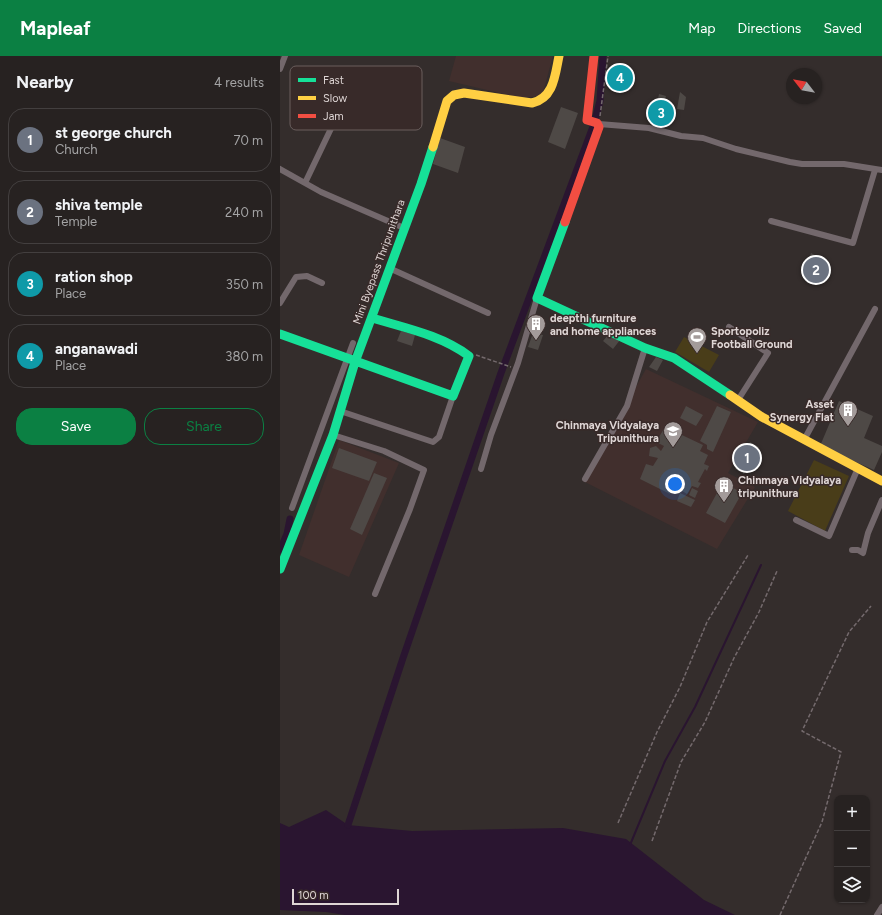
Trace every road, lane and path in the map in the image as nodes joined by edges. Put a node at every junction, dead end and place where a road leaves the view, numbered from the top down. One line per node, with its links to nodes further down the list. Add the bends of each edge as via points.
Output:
1 (285, 56): 5 (street)
2 (559, 56): 12 (street, Mini Byepass Thripunithara, via 552,86 542,101 532,103 464,93 450,98 444,108 421,184)
3 (594, 56): 6 (street, via 587,120)
4 (608, 56): 6 (path)
5 (280, 69)
6 (596, 123): 9 (street, via 648,128 703,138 736,149 802,164 844,164); 15 (street)
7 (330, 130): 10 (street)
8 (280, 169): 10 (street)
9 (879, 170): 11 (street, via 853,243)
10 (305, 183): 12 (street)
11 (771, 221)
12 (404, 228): 13 (street, Mini Byepass Thripunithara)
13 (389, 268): 18 (street); 19 (street, Mini Byepass Thripunithara)
14 (322, 283): 16 (street, via 307,276 296,277)
15 (537, 298): 23 (street); 34 (street, via 518,362)
16 (280, 303)
17 (875, 309): 32 (street)
18 (488, 313)
19 (372, 318): 25 (street, Mini Byepass Thripunithara); 27 (street, via 437,340 469,356)
20 (729, 327): 28 (street, via 768,353)
21 (280, 334): 25 (street)
22 (353, 343): 25 (street)
23 (645, 348): 28 (street, via 674,358); 35 (street, via 626,406)
24 (490, 360): 26 (path)
25 (351, 361): 27 (street); 29 (street); 30 (street, Mini Byepass Thripunithara)
26 (515, 368)
27 (453, 396): 30 (street, via 439,437 433,442)
28 (738, 400): 32 (street, via 762,418)
29 (328, 413): 30 (street); 38 (street)
30 (339, 414): 31 (street, Mini Byepass Thripunithara)
31 (333, 435): 42 (street, Mini Byepass Thripunithara); 44 (street, via 384,451 424,470)
32 (804, 440): 33 (street)
33 (858, 468): 36 (street); 39 (street, via 829,536)
34 (480, 469)
35 (585, 479)
36 (882, 481)
37 (882, 500): 40 (street, via 868,533 863,553)
38 (292, 508)
39 (796, 520)
40 (852, 550)
41 (748, 555): 46 (path, via 707,622)
42 (280, 569)
43 (777, 570): 47 (path, via 760,612 734,658 705,722 681,762)
44 (375, 594)
45 (871, 606): 49 (path, via 849,632 802,731 841,752 822,822)
46 (618, 823)
47 (652, 841)
48 (882, 907): 50 (street)
49 (780, 915)
50 (877, 915)

